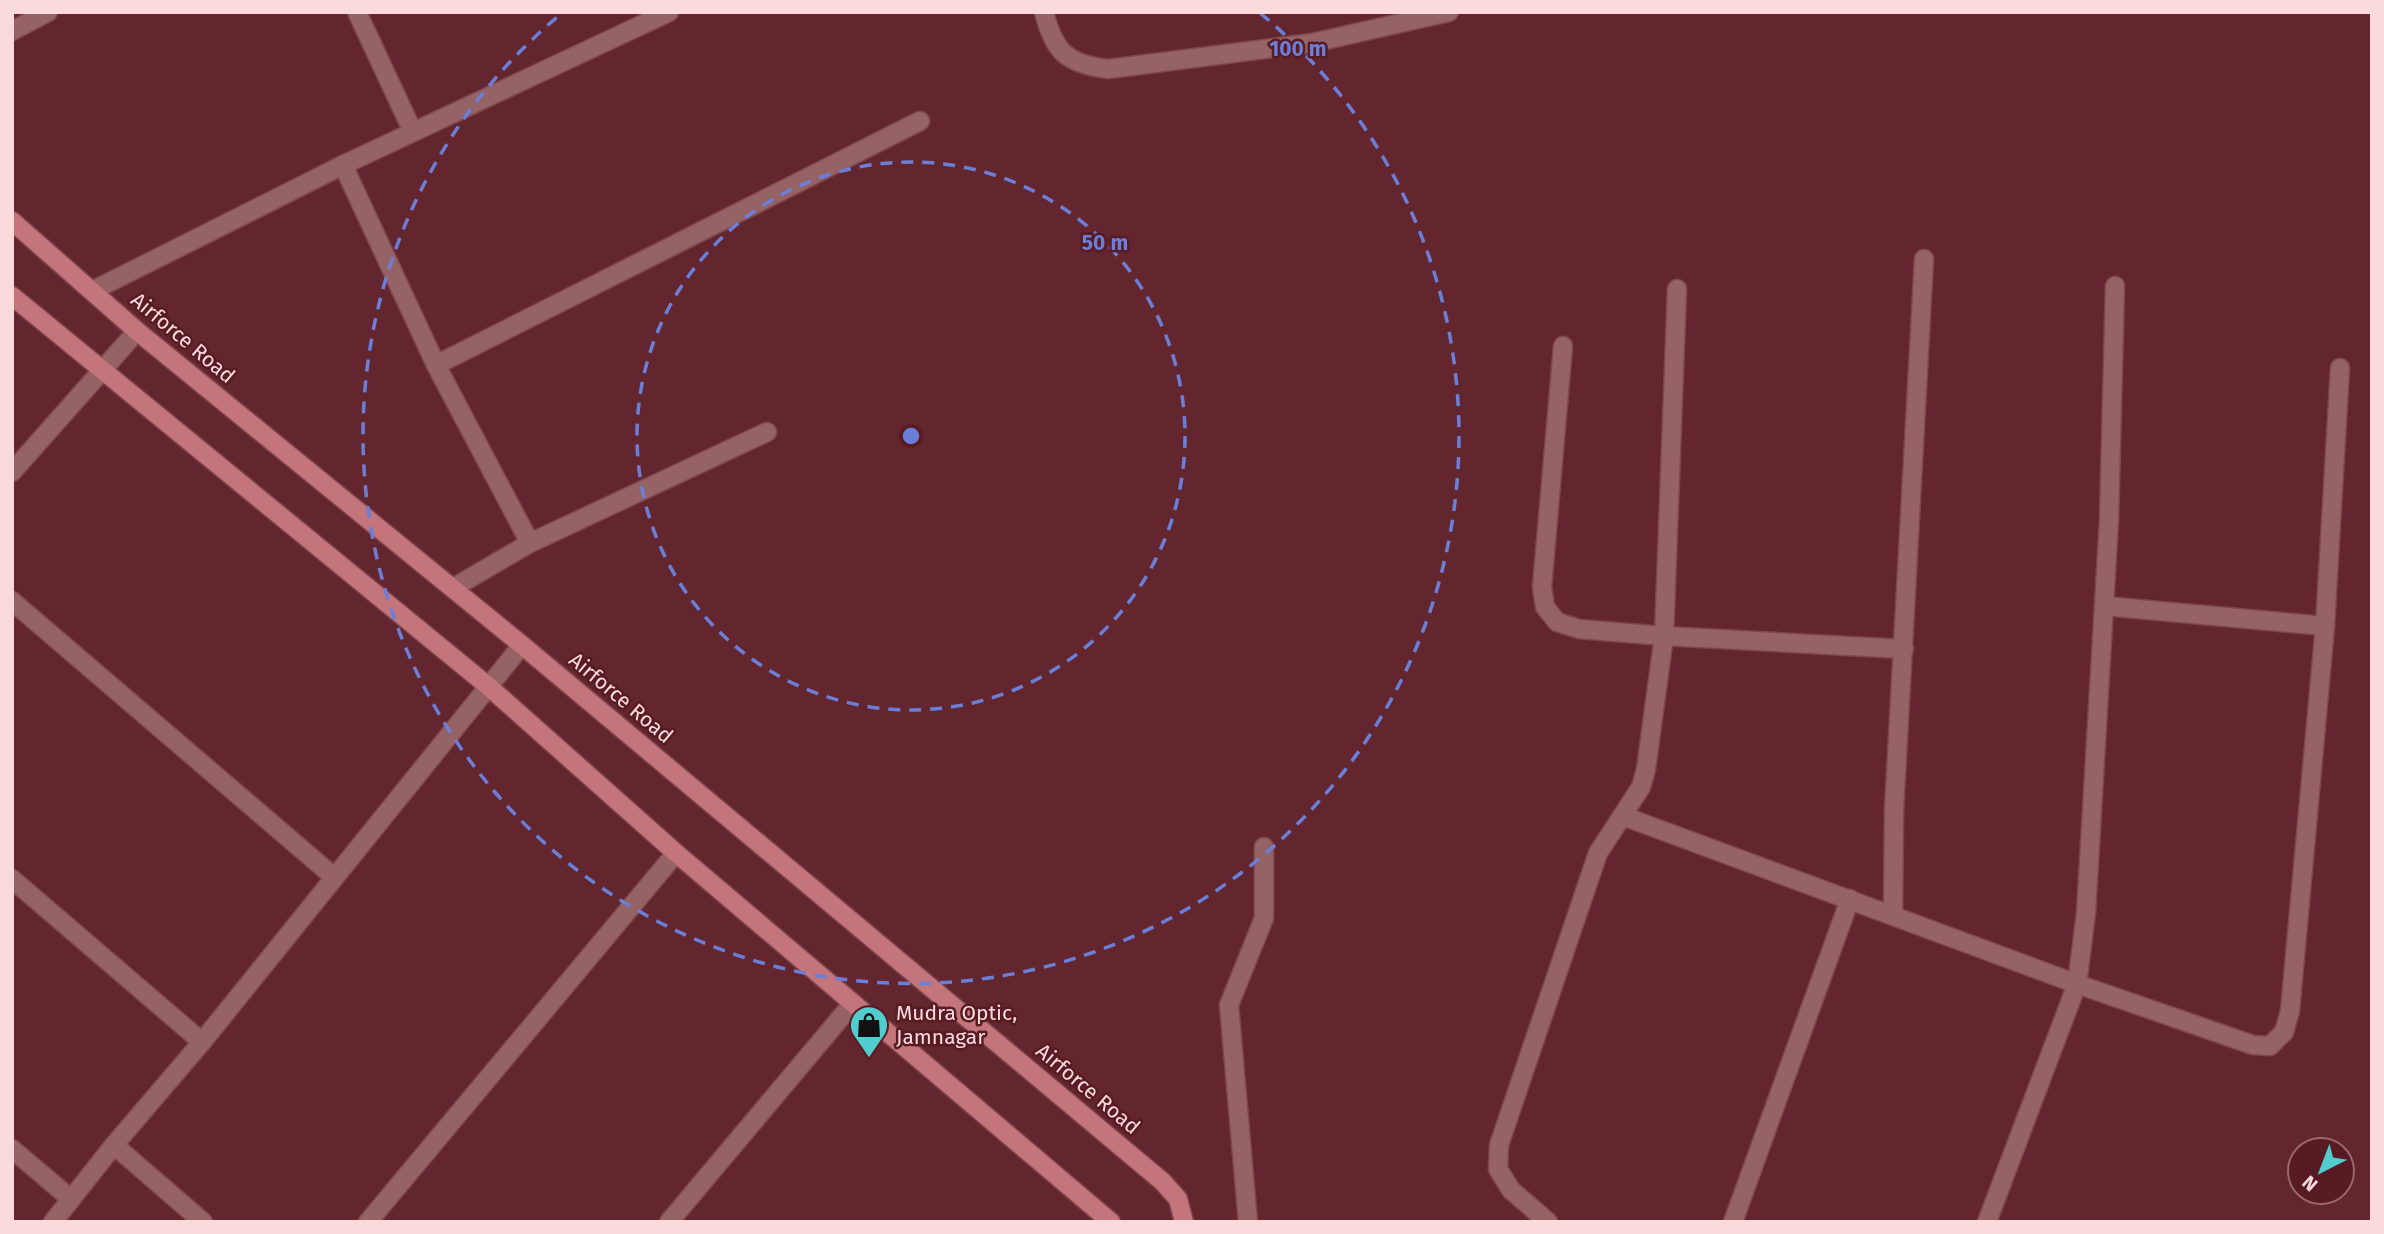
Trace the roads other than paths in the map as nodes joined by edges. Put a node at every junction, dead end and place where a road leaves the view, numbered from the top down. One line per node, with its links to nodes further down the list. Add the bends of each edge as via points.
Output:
1 (48, 12): 6 (street)
2 (357, 12): 8 (street)
3 (669, 12): 8 (street)
4 (1044, 12): 5 (street, via 1049,34 1062,53 1082,66 1108,69 1312,43)
5 (1449, 12)
6 (12, 31)
7 (920, 121): 18 (street)
8 (413, 132): 9 (street)
9 (343, 164): 14 (street); 18 (street)
10 (12, 221): 14 (main road, Airforce Road)
11 (1924, 259): 30 (street)
12 (2115, 286): 26 (street)
13 (1677, 289): 28 (street)
14 (92, 291): 16 (main road, Airforce Road)
15 (12, 296): 20 (main road)
16 (137, 331): 20 (street); 24 (main road, Airforce Road)
17 (1563, 346): 28 (street, via 1542,587 1545,607 1557,622 1579,629)
18 (436, 365): 23 (street)
19 (2340, 368): 27 (street)
20 (102, 371): 22 (street); 31 (main road)
21 (767, 432): 23 (street)
22 (12, 472)
23 (530, 543): 24 (street)
24 (453, 589): 29 (main road, Airforce Road)
25 (12, 601): 35 (street)
26 (2104, 606): 27 (street); 39 (street, via 2086,913)
27 (2325, 626): 39 (street, via 2290,1011 2284,1032 2270,1046 2253,1045)
28 (1664, 636): 30 (street); 32 (street, via 1646,769)
29 (522, 645): 31 (street); 50 (main road, Airforce Road, via 1163,1182 1178,1199)
30 (1904, 649): 38 (street, via 1894,811)
31 (488, 686): 34 (main road); 35 (street)
32 (1623, 816): 37 (street); 52 (street, via 1598,853 1499,1145 1498,1169 1511,1190)
33 (1265, 847): 51 (street, via 1264,918 1229,1005)
34 (676, 853): 40 (main road); 47 (street)
35 (334, 877): 41 (street)
36 (12, 879): 41 (street)
37 (1850, 899): 38 (street); 53 (street)
38 (1894, 915): 39 (street)
39 (2077, 984): 54 (street)
40 (853, 1003): 48 (street); 49 (main road)
41 (202, 1042): 42 (street)
42 (114, 1145): 44 (street); 46 (street)
43 (12, 1149): 44 (street)
44 (71, 1199): 45 (street)
45 (53, 1222)
46 (203, 1222)
47 (368, 1222)
48 (669, 1222)
49 (1111, 1222)
50 (1185, 1222)
51 (1248, 1222)
52 (1548, 1222)
53 (1733, 1222)
54 (1987, 1222)

